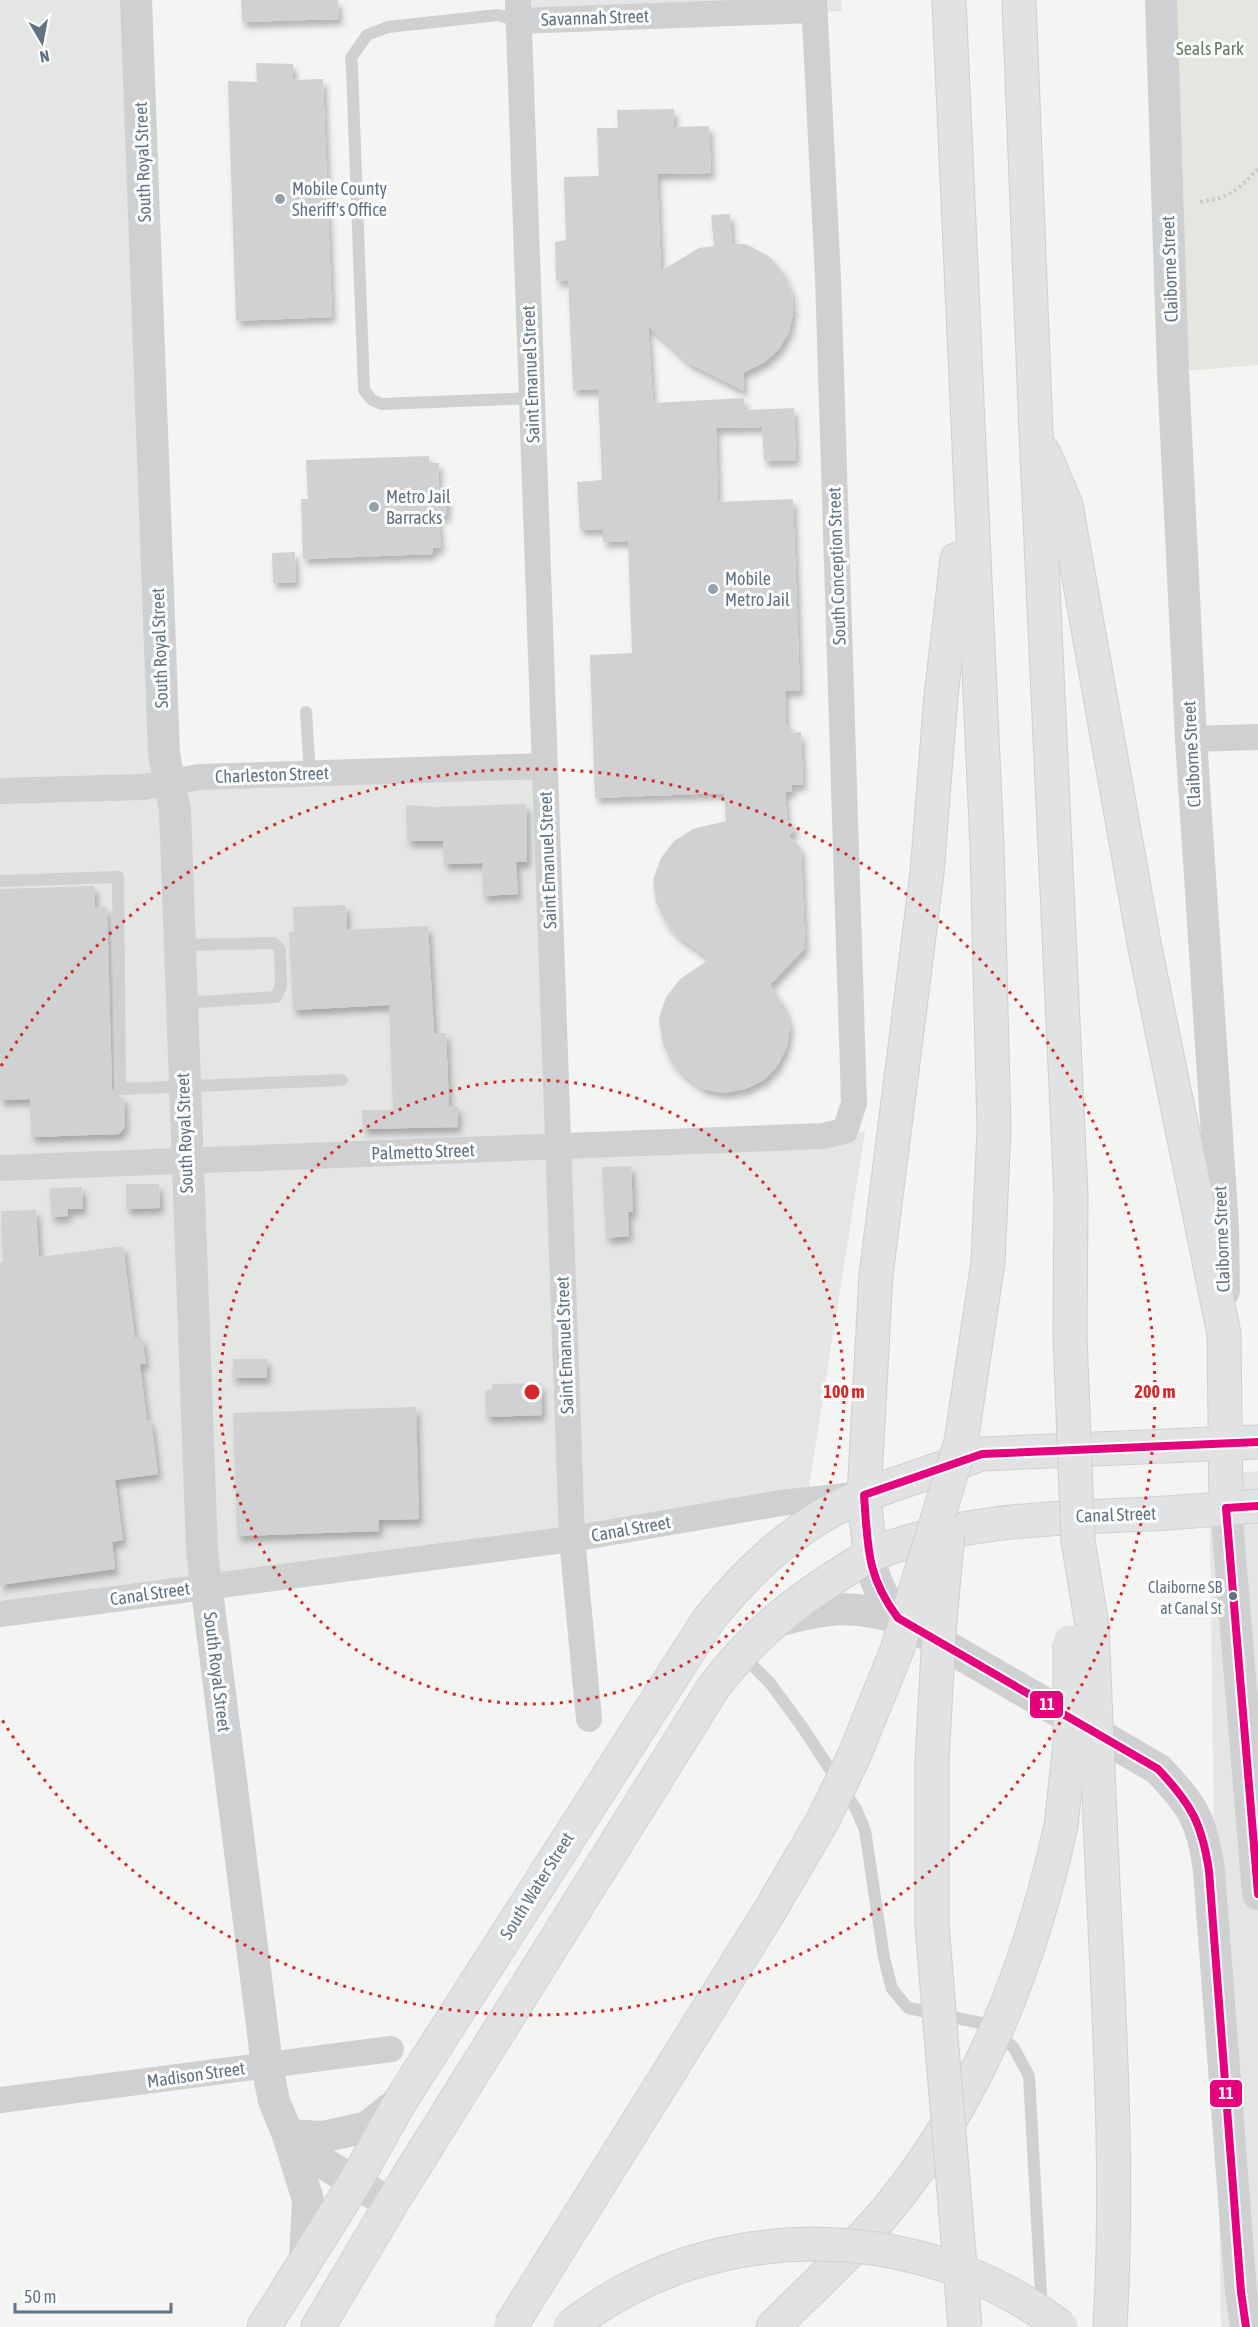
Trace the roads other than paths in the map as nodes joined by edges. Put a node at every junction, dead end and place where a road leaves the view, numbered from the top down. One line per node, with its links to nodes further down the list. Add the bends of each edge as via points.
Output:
1 (136, 0): 15 (street, South Royal Street, via 164,754)
2 (949, 0): 8 (main road)
3 (1018, 0): 9 (main road)
4 (1163, 1): 12 (street, Claiborne Street, via 1173,372)
5 (814, 5): 6 (street, Savannah Street); 22 (street, South Conception Street, via 828,290 854,1103)
6 (519, 10): 7 (street, Saint Emanuel Street); 7 (lane, via 388,27 368,35 351,58 364,390 381,404)
7 (532, 398): 13 (street, Saint Emanuel Street)
8 (968, 425): 27 (main road, via 987,848 994,1129 988,1262); 29 (main road, via 927,873 876,1275)
9 (1036, 433): 26 (main road, via 1066,505 1142,931); 33 (main road, bridge, via 1071,1196 1070,1335)
10 (306, 712): 14 (lane)
11 (1258, 737): 12 (street)
12 (1191, 739): 26 (street, Claiborne Street, via 1223,1228)
13 (544, 766): 14 (street, Charleston Street); 23 (street, Saint Emanuel Street)
14 (310, 774): 15 (street, Charleston Street, via 199,777)
15 (169, 782): 16 (street, Charleston Street, via 142,787); 18 (street, South Royal Street, via 175,810)
16 (0, 791)
17 (0, 881): 21 (lane, via 118,877 120,1089)
18 (179, 945): 19 (street, South Royal Street); 19 (lane, via 274,943 280,949 281,986 276,997)
19 (181, 1003): 21 (street, South Royal Street)
20 (342, 1080): 21 (lane)
21 (183, 1087): 24 (street, South Royal Street)
22 (845, 1131): 23 (street, Palmetto Street, via 823,1136)
23 (558, 1146): 24 (street, Palmetto Street); 32 (street, Saint Emanuel Street)
24 (186, 1161): 25 (street, Palmetto Street); 35 (street, South Royal Street)
25 (0, 1168)
26 (1224, 1334): 28 (main road, Claiborne Street)
27 (961, 1442): 54 (main road, bridge, via 897,1650 862,1739 823,1820); 57 (main road, bridge, via 939,1632 932,1762 932,1914)
28 (1242, 1443): 29 (main road, Canal Street, via 982,1454); 31 (main road, Claiborne Street)
29 (864, 1495): 32 (street, Canal Street, via 781,1503); 34 (main road); 46 (main road, South Water Street, via 786,1539 747,1575 709,1619)
30 (1258, 1506): 31 (main road, Canal Street)
31 (1226, 1508): 34 (main road, Canal Street, via 985,1524 927,1536); 41 (street)
32 (572, 1539): 35 (street, Canal Street); 40 (street, Saint Emanuel Street)
33 (1078, 1541): 42 (main road, bridge, via 1070,1631 1070,1743 1061,1826 1038,1922); 60 (main road, bridge, via 1092,1625 1100,1818 1115,2249)
34 (870, 1555): 37 (street, via 879,1589); 38 (main road, via 808,1593)
35 (206, 1587): 36 (street, Canal Street); 44 (street, South Royal Street)
36 (0, 1614)
37 (898, 1618): 38 (street, via 838,1608); 51 (street, via 1158,1769 1197,1816 1209,1871)
38 (771, 1623): 39 (main road)
39 (740, 1653): 42 (lane, via 770,1683 856,1809 865,1830 892,1989 908,2008 981,2023); 49 (main road, via 700,1707)
40 (589, 1719)
41 (1258, 1894)
42 (996, 2032): 56 (main road, via 969,2088 910,2180 871,2228); 58 (lane, via 1014,2048 1029,2076)
43 (391, 2049): 44 (street, Madison Street)
44 (267, 2065): 45 (street, Madison Street); 47 (street, South Royal Street, via 274,2101)
45 (0, 2100)
46 (401, 2100): 47 (street, via 367,2127 322,2137); 48 (main road, South Water Street)
47 (288, 2134): 48 (street, South Royal Street, via 310,2155); 50 (street, via 308,2200)
48 (355, 2182): 49 (street, South Royal Street); 50 (main road, South Water Street)
49 (391, 2204): 53 (main road)
50 (305, 2260): 52 (main road, South Water Street)
51 (1241, 2292): 61 (street); 62 (street)
52 (264, 2327)
53 (318, 2327)
54 (510, 2327)
55 (570, 2327): 59 (main road, bridge, via 595,2308 647,2280 701,2260 766,2246 829,2243 928,2259 1002,2290)
56 (773, 2327)
57 (965, 2327)
58 (1043, 2327)
59 (1061, 2327)
60 (1110, 2327)
61 (1239, 2327)
62 (1246, 2327)

